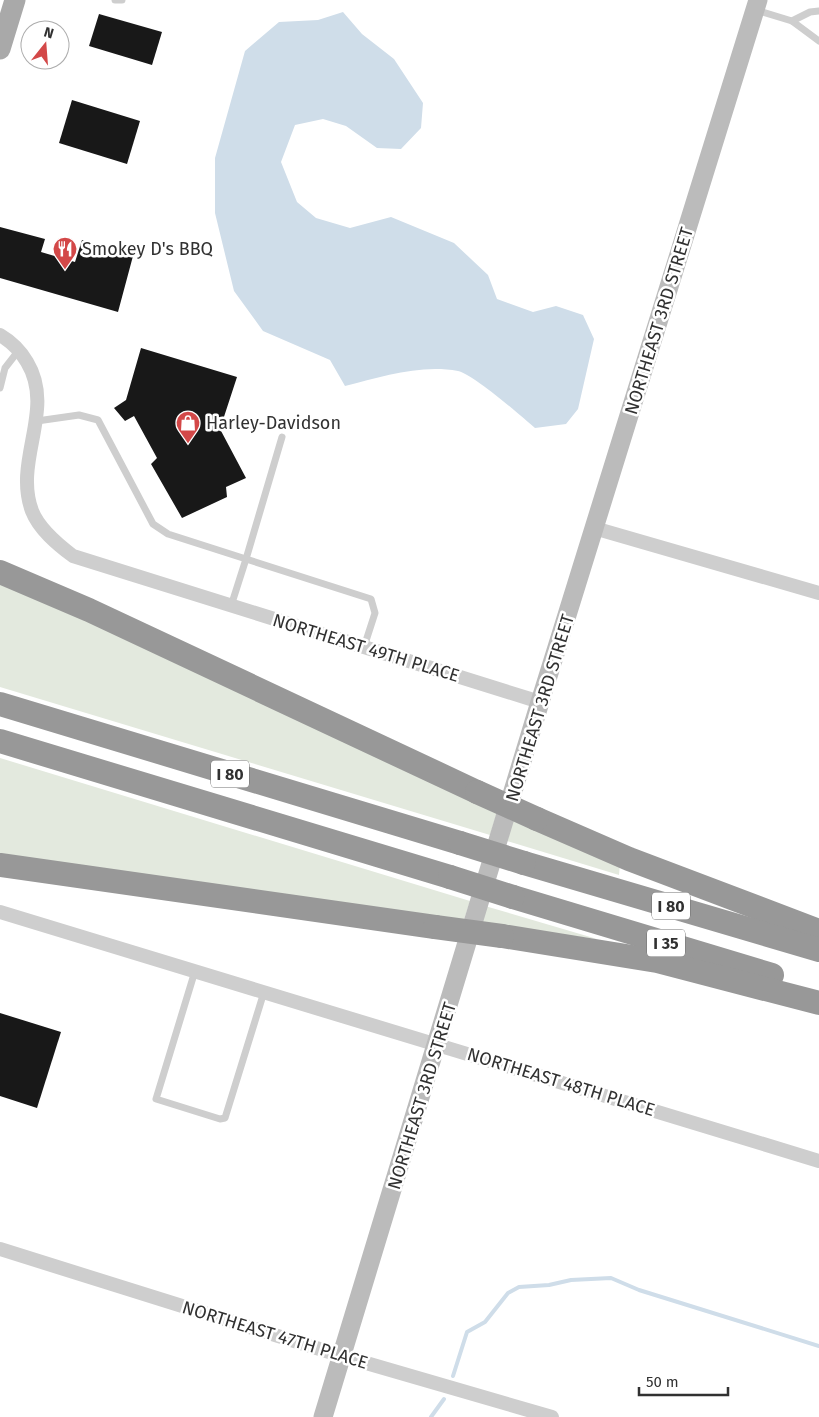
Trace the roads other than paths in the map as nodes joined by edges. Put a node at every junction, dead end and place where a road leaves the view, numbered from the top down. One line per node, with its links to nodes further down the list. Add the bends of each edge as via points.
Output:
1 (15, 0): 8 (main road)
2 (115, 0): 3 (lane)
3 (122, 0)
4 (757, 5): 6 (lane); 15 (street, NORTHEAST 3RD STREET)
5 (819, 12): 6 (lane, via 810,12)
6 (792, 21): 7 (lane)
7 (819, 41)
8 (0, 49)
9 (0, 335): 10 (street, NORTHEAST 49TH PLACE)
10 (19, 350): 11 (lane); 13 (street, NORTHEAST 49TH PLACE, via 33,372 38,389)
11 (3, 367): 12 (lane)
12 (0, 388)
13 (37, 420): 16 (lane, via 79,415 98,420 153,524 168,534); 19 (street, NORTHEAST 49TH PLACE, via 26,479 32,510 40,526 72,556)
14 (282, 437): 16 (lane)
15 (594, 528): 18 (street); 21 (street, NORTHEAST 3RD STREET)
16 (246, 559): 19 (lane); 20 (lane, via 371,599 375,613)
17 (0, 572): 27 (highway, bridge, via 89,610 537,820 629,859)
18 (819, 593)
19 (231, 606): 20 (street, NORTHEAST 49TH PLACE)
20 (364, 647): 21 (street, NORTHEAST 49TH PLACE)
21 (540, 702): 33 (street, NORTHEAST 3RD STREET)
22 (0, 704): 28 (highway, I 80, bridge)
23 (0, 741): 25 (highway, I 80, bridge)
24 (0, 865): 32 (highway, bridge, via 657,961)
25 (513, 897): 30 (highway, I 35)
26 (0, 912): 29 (street, NORTHEAST 48TH PLACE)
27 (819, 931)
28 (819, 950)
29 (195, 970): 31 (street, NORTHEAST 48TH PLACE); 31 (lane, via 156,1099 225,1118)
30 (819, 990)
31 (264, 992): 33 (street, NORTHEAST 48TH PLACE)
32 (819, 1003)
33 (438, 1045): 34 (street, NORTHEAST 48TH PLACE); 36 (street, NORTHEAST 3RD STREET)
34 (819, 1161)
35 (0, 1248): 36 (street, NORTHEAST 47TH PLACE)
36 (342, 1356): 37 (street, NORTHEAST 3RD STREET); 38 (street, NORTHEAST 47TH PLACE)
37 (324, 1417)
38 (552, 1417)

